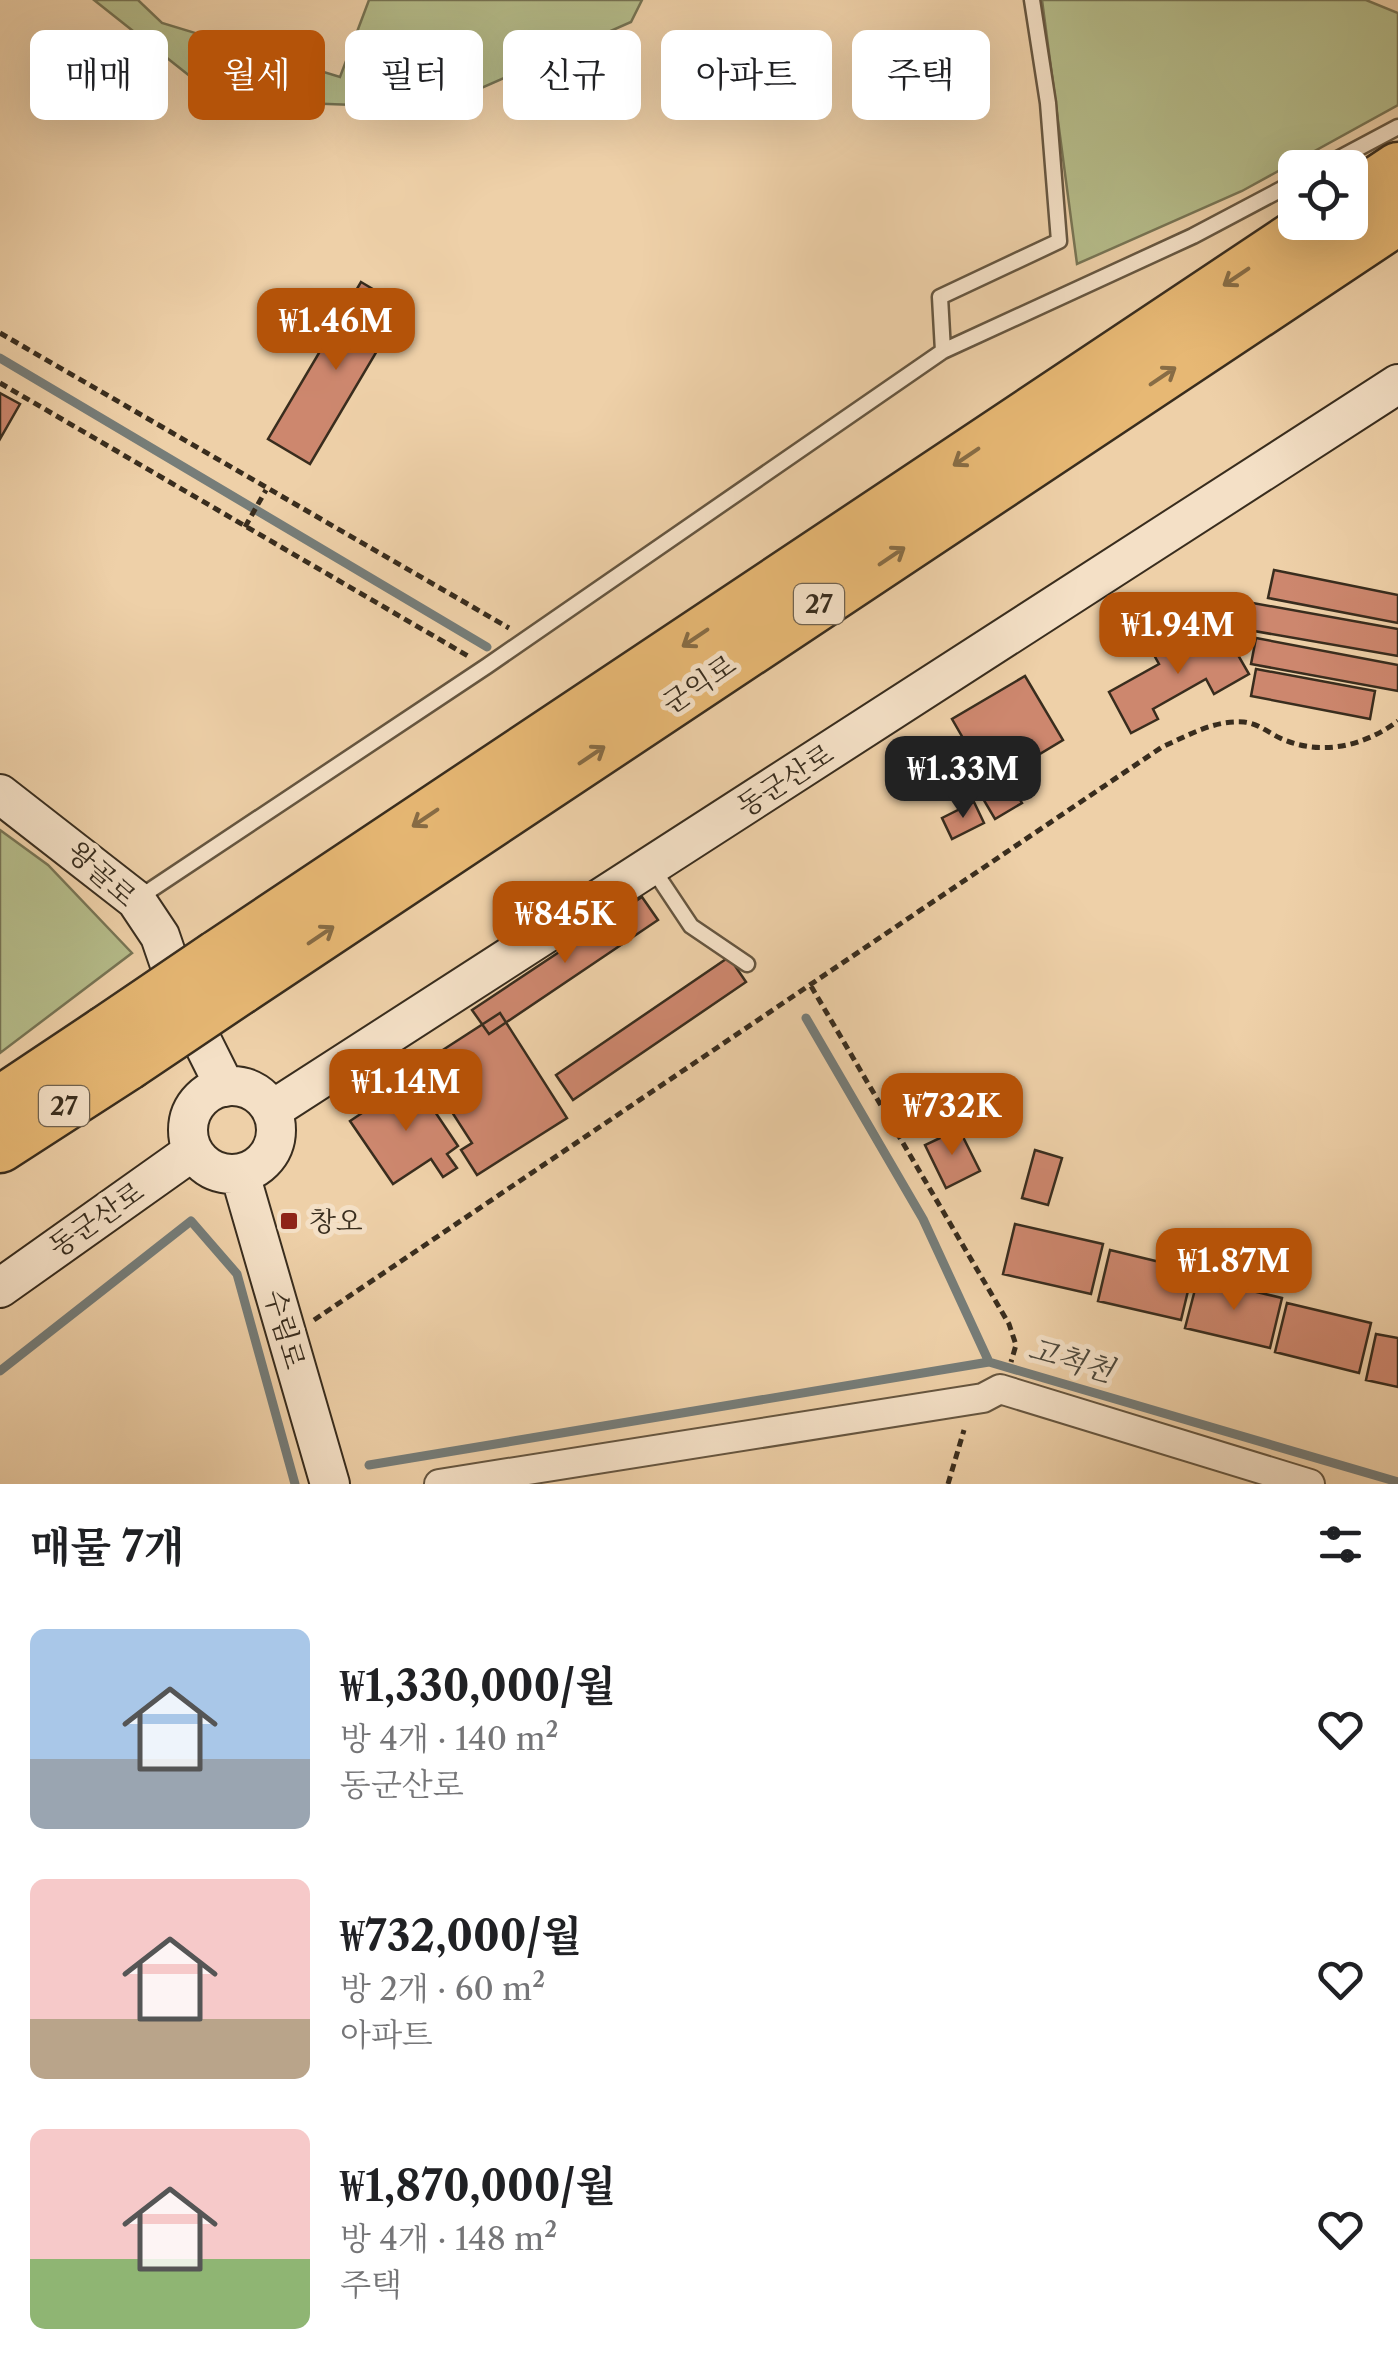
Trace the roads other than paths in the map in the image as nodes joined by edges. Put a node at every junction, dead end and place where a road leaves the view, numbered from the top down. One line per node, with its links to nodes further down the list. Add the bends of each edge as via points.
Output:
1 (1032, 0): 9 (lane, via 1060,242 940,297)
2 (1398, 127): 3 (lane)
3 (1355, 150)
4 (1398, 168): 5 (highway)
5 (1368, 188)
6 (1278, 191): 9 (lane)
7 (1398, 220): 15 (highway, 군익로 / 27, one-way to 7)
8 (1291, 240): 15 (highway, 군익로 / 27, one-way to 15)
9 (943, 351): 13 (lane)
10 (1398, 384): 12 (street, 동군산로)
11 (0, 794): 13 (street, 왕골로)
12 (651, 866): 14 (lane, via 691,926); 19 (street, 동군산로)
13 (136, 900): 17 (street, 왕골로, via 160,936 183,1003)
14 (747, 964)
15 (229, 972): 16 (highway, 군익로 / 27, bridge)
16 (116, 1049): 18 (highway, 군익로 / 27); 20 (highway, 군익로 / 27)
17 (225, 1086): 19 (street, via 252,1090); 21 (street, via 193,1111)
18 (0, 1102)
19 (272, 1110): 22 (street, via 272,1150)
20 (0, 1147)
21 (193, 1151): 22 (street, via 213,1170); 23 (street, 동군산로)
22 (240, 1174): 24 (street, 수림로)
23 (0, 1288)
24 (330, 1484)
25 (439, 1484): 26 (street, via 983,1398 1000,1389)
26 (1310, 1484)

